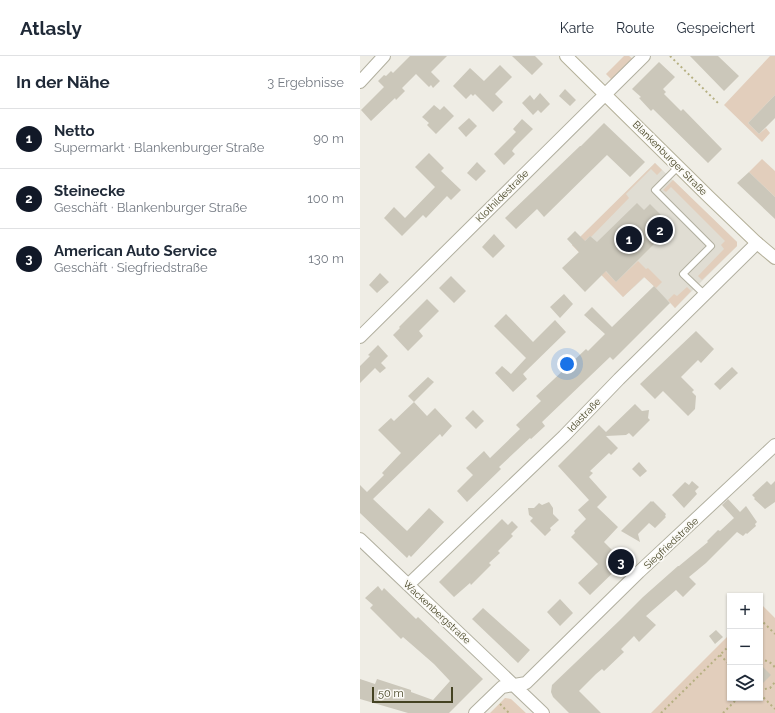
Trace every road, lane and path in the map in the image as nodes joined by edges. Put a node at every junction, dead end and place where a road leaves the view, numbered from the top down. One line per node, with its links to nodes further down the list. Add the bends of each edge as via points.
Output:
1 (384, 56): 5 (street)
2 (566, 56): 6 (street, Blankenburger Straße)
3 (670, 56): 7 (path)
4 (638, 58): 6 (street, Klothildestraße)
5 (360, 82)
6 (604, 94): 8 (street, Blankenburger Straße); 12 (street, Klothildestraße)
7 (719, 104)
8 (679, 166): 9 (street, Blankenburger Straße); 11 (lane, via 655,190 711,246 683,274)
9 (757, 243): 10 (street, Blankenburger Straße); 11 (street, Idastraße)
10 (775, 258)
11 (705, 296): 15 (street, Idastraße, via 564,436)
12 (360, 337)
13 (775, 445): 24 (street, Siegfriedstraße, via 639,572 526,683)
14 (360, 539): 15 (street, Wackenbergstraße)
15 (408, 585): 24 (street, Wackenbergstraße)
16 (763, 622): 17 (path)
17 (775, 634)
18 (727, 648): 19 (path)
19 (720, 655): 21 (path); 33 (path)
20 (763, 660): 22 (path)
21 (727, 662)
22 (775, 666)
23 (775, 682): 25 (path, via 770,688)
24 (513, 684): 30 (street, Siegfriedstraße, via 502,687); 32 (street, Wackenbergstraße)
25 (763, 689)
26 (763, 697): 29 (path)
27 (735, 701): 34 (path)
28 (498, 702): 31 (path)
29 (775, 709)
30 (475, 713)
31 (509, 713)
32 (543, 713)
33 (661, 713)
34 (723, 713)

